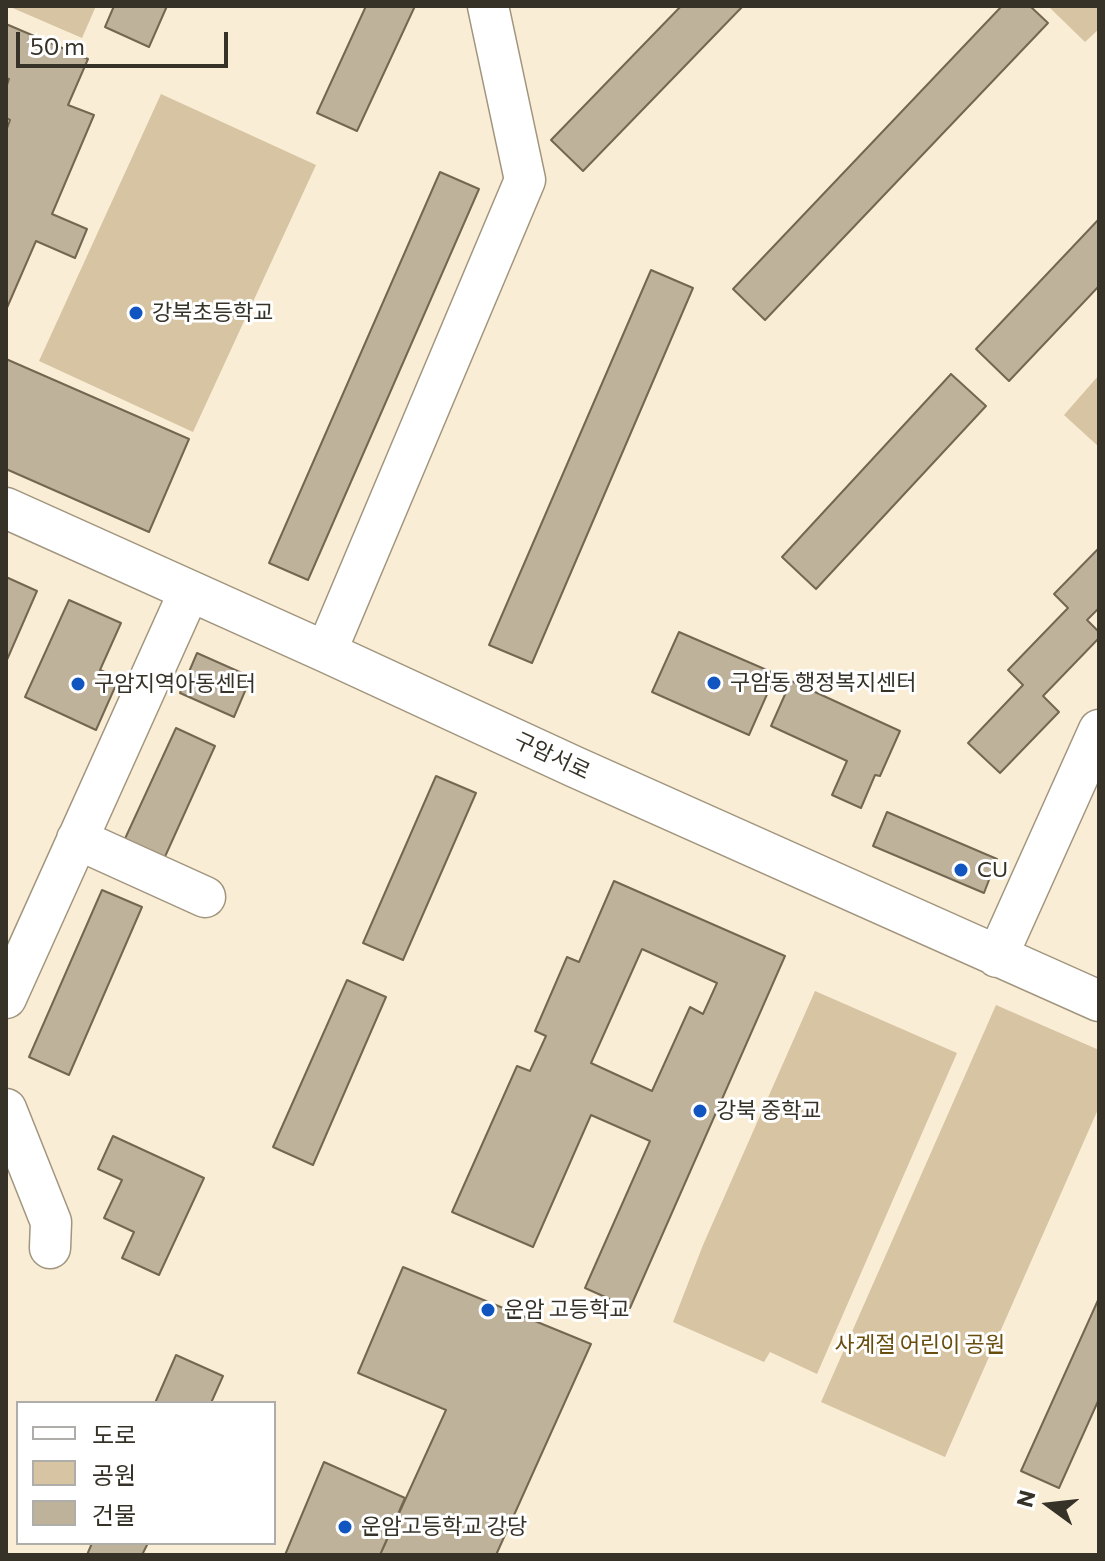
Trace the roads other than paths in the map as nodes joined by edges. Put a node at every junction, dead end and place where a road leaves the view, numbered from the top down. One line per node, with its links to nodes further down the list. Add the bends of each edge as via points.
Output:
1 (488, 6): 4 (street, via 525,180)
2 (6, 508): 3 (street, 구암서로)
3 (189, 592): 4 (street, 구암서로); 6 (street)
4 (326, 652): 8 (street, 구암서로)
5 (1099, 730): 8 (street)
6 (77, 839): 7 (street); 9 (street)
7 (205, 897)
8 (997, 957): 10 (street, 구암서로)
9 (6, 998)
10 (1099, 1001)
11 (6, 1109): 12 (street, via 51,1222)
12 (50, 1248)

